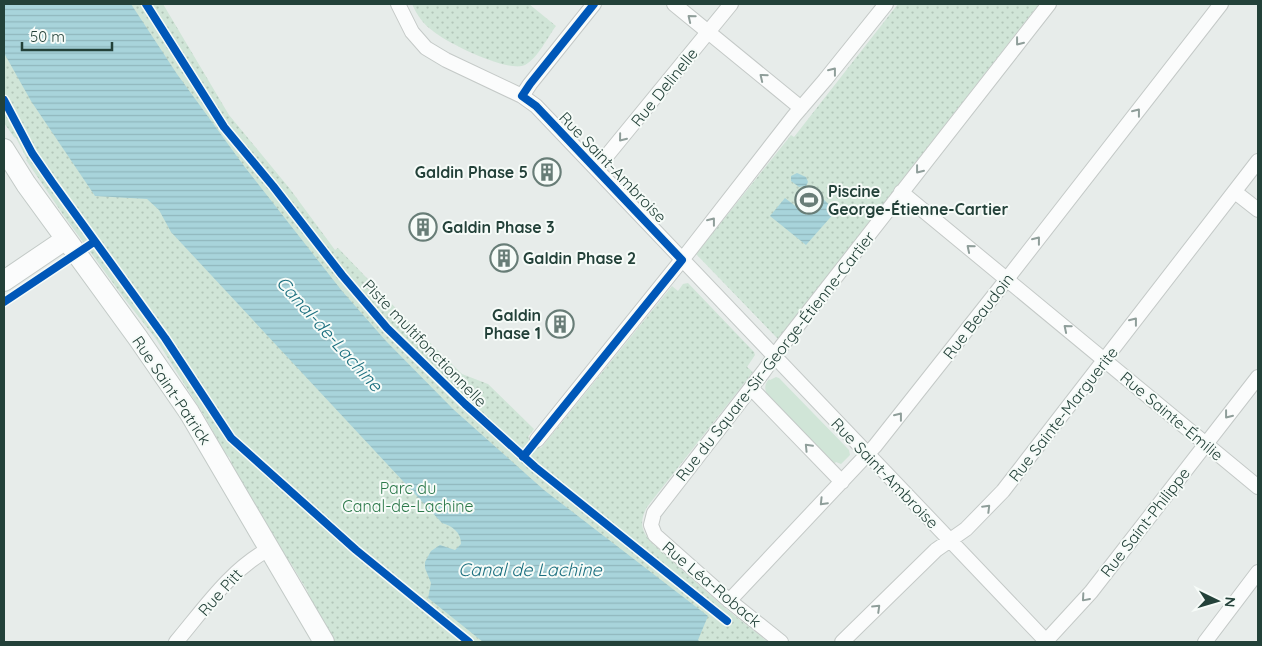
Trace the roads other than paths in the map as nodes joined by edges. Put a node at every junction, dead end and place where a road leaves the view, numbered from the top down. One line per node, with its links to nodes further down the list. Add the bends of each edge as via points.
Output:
1 (398, 4): 9 (street, Rue Saint-Ambroise, via 412,32 426,48)
2 (594, 4): 9 (street)
3 (674, 4): 8 (street, one-way to 3)
4 (730, 4): 8 (street, Rue Delinelle)
5 (886, 4): 10 (street, one-way to 5)
6 (1049, 4): 14 (street, Rue du Square-Sir-George-Étienne-Cartier, one-way to 14)
7 (1221, 4): 19 (street, Rue Beaudoin, one-way to 7)
8 (708, 32): 10 (street, one-way to 8); 13 (street, Rue Delinelle, one-way to 13)
9 (522, 96): 13 (street, Rue Saint-Ambroise, via 536,106)
10 (801, 108): 18 (street, one-way to 10)
11 (4, 149): 17 (main road, Rue Saint-Patrick)
12 (1258, 162): 15 (street, Rue Sainte-Marguerite)
13 (596, 169): 18 (street, Rue Saint-Ambroise)
14 (901, 192): 19 (street, Rue Sainte-Émilie, one-way to 14); 21 (street, Rue du Square-Sir-George-Étienne-Cartier)
15 (1235, 192): 16 (street); 22 (street, Rue Sainte-Marguerite, one-way to 15)
16 (1258, 210)
17 (66, 239): 20 (main road); 32 (main road, Rue Saint-Patrick, via 189,412)
18 (682, 260): 21 (street, Rue Saint-Ambroise); 25 (street)
19 (1007, 279): 22 (street, Rue Sainte-Émilie, one-way to 19); 27 (street, Rue Beaudoin, one-way to 19)
20 (4, 281)
21 (775, 358): 24 (street, Rue du Square-Sir-George-Étienne-Cartier); 27 (street, Rue Saint-Ambroise)
22 (1104, 360): 26 (street, Rue Sainte-Émilie); 31 (street, Rue Sainte-Marguerite, one-way to 22, via 966,529 1003,491)
23 (1258, 376): 26 (street, Rue Saint-Philippe, one-way to 26)
24 (751, 388): 28 (street, one-way to 24); 30 (street, Rue du Square-Sir-George-Étienne-Cartier)
25 (537, 440)
26 (1206, 444): 29 (street, Rue Sainte-Émilie); 39 (street, Rue Saint-Philippe, one-way to 39, via 1091,592)
27 (868, 454): 28 (street, Rue Beaudoin); 31 (street, Rue Saint-Ambroise)
28 (842, 482): 34 (street, Rue Beaudoin, one-way to 34)
29 (1258, 487)
30 (651, 521): 34 (street, Rue Léa-Roback, via 655,535)
31 (950, 540): 38 (street, Rue Sainte-Marguerite, one-way to 31); 39 (street, Rue Saint-Ambroise)
32 (269, 549): 35 (street, Rue Pitt, via 234,574); 36 (main road, Rue Saint-Patrick)
33 (1258, 572): 40 (street)
34 (729, 601): 37 (street, Rue Léa-Roback)
35 (176, 642)
36 (324, 642)
37 (781, 642)
38 (842, 642)
39 (1046, 642)
40 (1205, 642)

